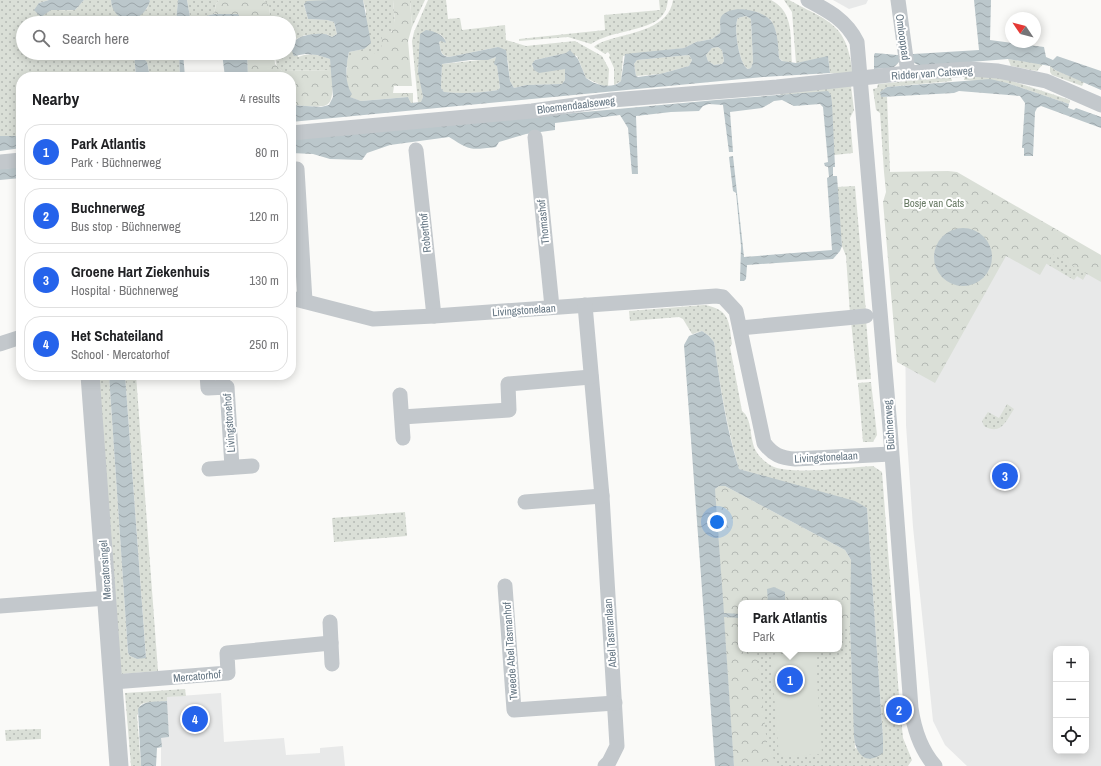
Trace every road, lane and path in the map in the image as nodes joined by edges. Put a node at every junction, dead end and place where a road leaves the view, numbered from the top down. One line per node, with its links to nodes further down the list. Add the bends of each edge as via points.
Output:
1 (808, 0): 4 (street, via 834,14 852,31 857,42)
2 (898, 0): 3 (street, Omlooppad)
3 (908, 70): 4 (street, Ridder van Catsweg); 5 (street, Ridder van Catsweg, via 998,71 1046,81)
4 (862, 79): 6 (street, Bloemendaalseweg, via 612,100 532,111); 26 (street, Büchnerweg)
5 (1101, 105)
6 (296, 133)
7 (535, 137): 14 (street, Thomashof)
8 (416, 150): 15 (street, Roberthof)
9 (16, 160): 10 (street)
10 (0, 162)
11 (297, 169): 12 (street)
12 (298, 299): 15 (street, Livingstonelaan, via 373,319)
13 (585, 305): 14 (street, Livingstonelaan); 17 (street, Livingstonelaan, via 723,297 736,311); 20 (street, Abel Tasmanlaan)
14 (552, 307): 15 (street, Livingstonelaan)
15 (434, 316)
16 (866, 316): 17 (street)
17 (740, 328): 26 (street, Livingstonelaan, via 764,443 769,450 784,458 795,459)
18 (16, 339): 19 (street)
19 (0, 344)
20 (591, 377): 24 (street, via 508,384 509,410); 30 (street, Abel Tasmanlaan)
21 (90, 380): 33 (street, Mercatorsingel)
22 (207, 380): 28 (street, Livingstonehof, via 208,388 227,387)
23 (400, 395): 24 (street)
24 (402, 417): 25 (street)
25 (403, 438)
26 (891, 454): 42 (street, Büchnerweg, via 911,708 917,737)
27 (252, 466): 28 (street, Livingstonehof)
28 (232, 467): 29 (street, Livingstonehof)
29 (209, 469)
30 (602, 496): 31 (street); 39 (street, Abel Tasmanlaan)
31 (525, 502)
32 (505, 586): 39 (street, Tweede Abel Tasmanhof, via 514,710)
33 (107, 598): 34 (street); 38 (street, Mercatorsingel)
34 (0, 606)
35 (330, 622): 36 (street)
36 (331, 643): 37 (street); 38 (street, Mercatorhof, via 227,653 228,673)
37 (332, 664)
38 (113, 682): 40 (street, Mercatorsingel)
39 (615, 703): 41 (street, Abel Tasmanlaan, via 617,746)
40 (119, 766)
41 (605, 766)
42 (934, 766)

